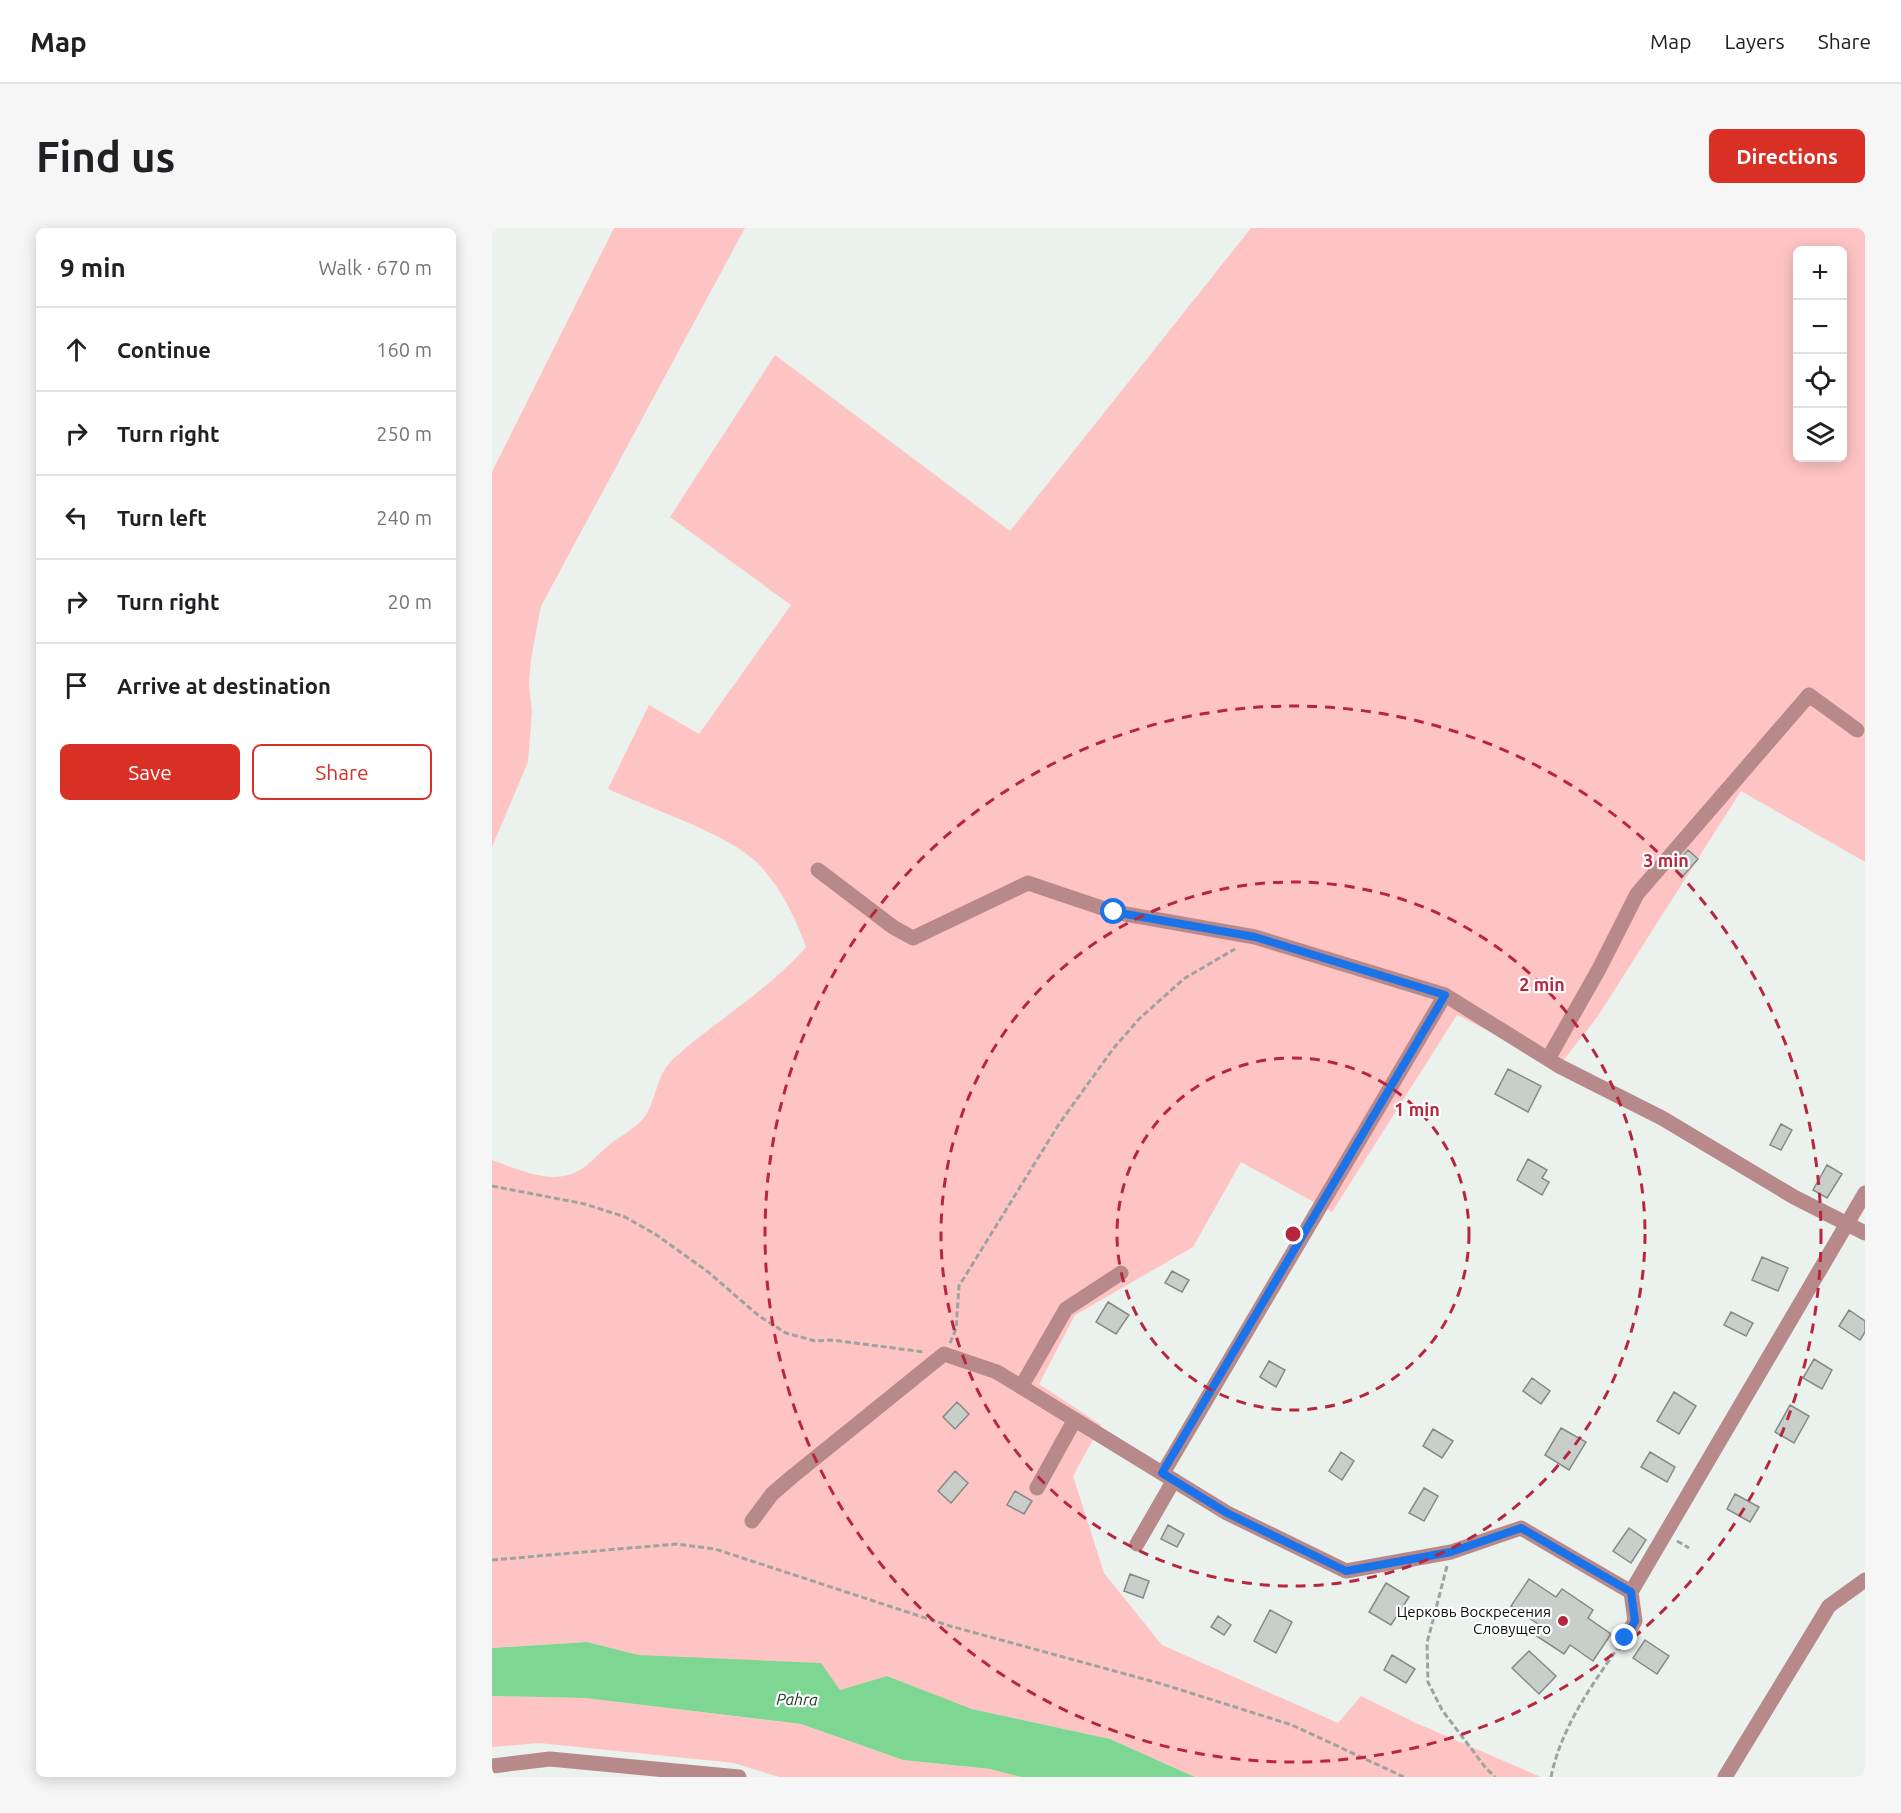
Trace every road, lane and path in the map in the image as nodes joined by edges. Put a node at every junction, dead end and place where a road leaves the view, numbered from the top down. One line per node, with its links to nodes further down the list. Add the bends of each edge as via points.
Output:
1 (1857, 730): 5 (street, via 1809,695 1637,894)
2 (818, 870): 3 (street, via 913,938 1028,883 1114,912)
3 (1255, 937): 4 (street); 11 (path, via 1185,978 1139,1018 1113,1049 1059,1124 958,1286 956,1329)
4 (1445, 995): 5 (street); 14 (street)
5 (1548, 1059): 8 (street, via 1662,1118)
6 (492, 1186): 11 (path, via 585,1204 625,1217 707,1270 759,1316 786,1333 815,1341)
7 (1865, 1193): 8 (street)
8 (1846, 1224): 9 (street); 21 (street)
9 (1865, 1233)
10 (1121, 1273): 12 (street, via 1066,1309)
11 (944, 1354): 12 (street, via 997,1372); 16 (street, via 772,1494)
12 (1021, 1387): 13 (street)
13 (1074, 1421): 14 (street); 15 (street)
14 (1168, 1476): 17 (street); 18 (street, via 1227,1513 1346,1571)
15 (1037, 1488)
16 (752, 1521)
17 (1137, 1544)
18 (1451, 1552): 21 (street, via 1521,1528); 26 (path, via 1427,1643 1428,1682 1442,1710)
19 (492, 1560): 25 (path, via 635,1546 676,1544 716,1549 950,1626 1162,1684 1292,1725)
20 (1865, 1580): 28 (street, via 1829,1606)
21 (1631, 1592): 22 (street, via 1635,1621)
22 (1625, 1638): 27 (path, via 1584,1697 1556,1751)
23 (492, 1766): 24 (street, via 550,1760)
24 (739, 1777)
25 (1404, 1777)
26 (1495, 1777)
27 (1551, 1777)
28 (1725, 1777)

